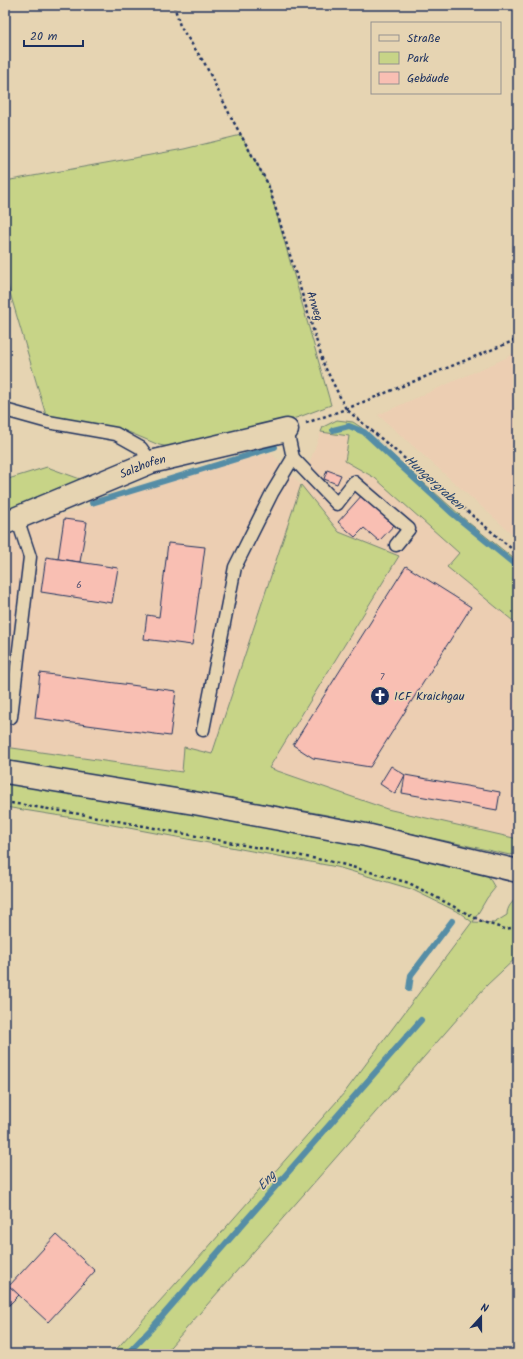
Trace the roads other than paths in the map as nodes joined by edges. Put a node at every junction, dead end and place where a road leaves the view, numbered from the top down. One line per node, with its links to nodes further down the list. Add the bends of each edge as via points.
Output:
1 (5, 410): 4 (lane, via 48,422 116,434 141,448)
2 (287, 430): 3 (lane); 4 (street, Salzhofen)
3 (293, 458): 6 (lane, via 337,504 354,482 409,529); 8 (lane, via 272,493 235,567)
4 (151, 462): 5 (street, Salzhofen)
5 (11, 521): 7 (lane, via 30,557)
6 (396, 545)
7 (11, 717)
8 (203, 730)
9 (5, 772): 10 (street, via 366,835)
10 (518, 871)

